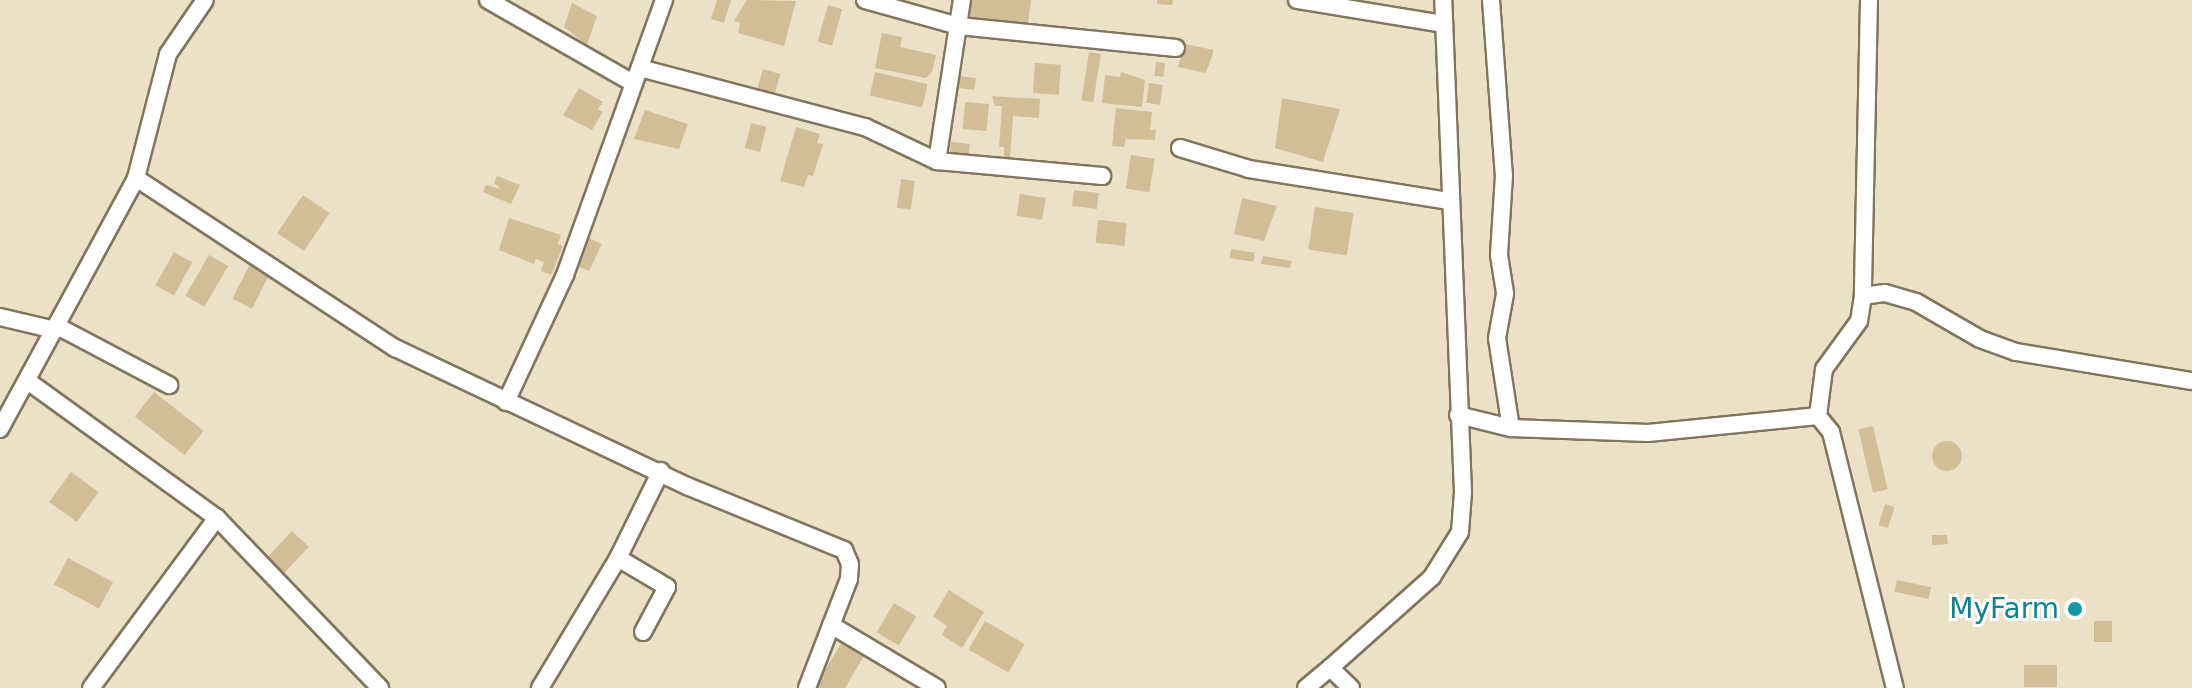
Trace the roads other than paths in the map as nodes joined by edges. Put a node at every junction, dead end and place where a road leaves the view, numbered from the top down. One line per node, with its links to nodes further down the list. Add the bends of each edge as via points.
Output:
1 (205, 0): 17 (street, via 168,54)
2 (488, 0): 13 (street)
3 (664, 0): 13 (street)
4 (865, 0): 11 (street)
5 (962, 0): 11 (street)
6 (1297, 0): 10 (street)
7 (1443, 0): 10 (street)
8 (1491, 0): 28 (street, via 1504,175 1499,255 1505,294 1497,338)
9 (1869, 0): 19 (street)
10 (1444, 24): 18 (street)
11 (959, 26): 12 (street); 15 (street)
12 (1176, 48)
13 (636, 76): 15 (street, via 865,127); 25 (street, via 570,262)
14 (1180, 148): 18 (street, via 1249,169)
15 (937, 161): 16 (street)
16 (1102, 176)
17 (136, 178): 21 (street); 25 (street, via 395,348)
18 (1449, 201): 26 (street)
19 (1863, 296): 22 (street, via 1885,293 1916,302 1980,339 2016,352); 27 (street, via 1859,321 1824,369)
20 (0, 317): 21 (street)
21 (56, 328): 23 (street); 24 (street)
22 (2192, 381)
23 (29, 382): 29 (street); 31 (street)
24 (169, 385)
25 (506, 402): 30 (street)
26 (1458, 415): 28 (street); 35 (street, via 1460,532 1432,577)
27 (1818, 416): 28 (street, via 1648,433); 44 (street, via 1831,432)
28 (1511, 428)
29 (0, 429)
30 (661, 471): 32 (street); 33 (street, via 844,550 849,579)
31 (217, 518): 36 (street); 37 (street)
32 (618, 558): 34 (street, via 667,587); 38 (street)
33 (831, 625): 39 (street); 40 (street)
34 (643, 632)
35 (1330, 668): 41 (street); 42 (street); 43 (street)
36 (91, 688)
37 (380, 688)
38 (540, 688)
39 (807, 688)
40 (937, 688)
41 (1306, 688)
42 (1326, 688)
43 (1351, 688)
44 (1895, 688)

